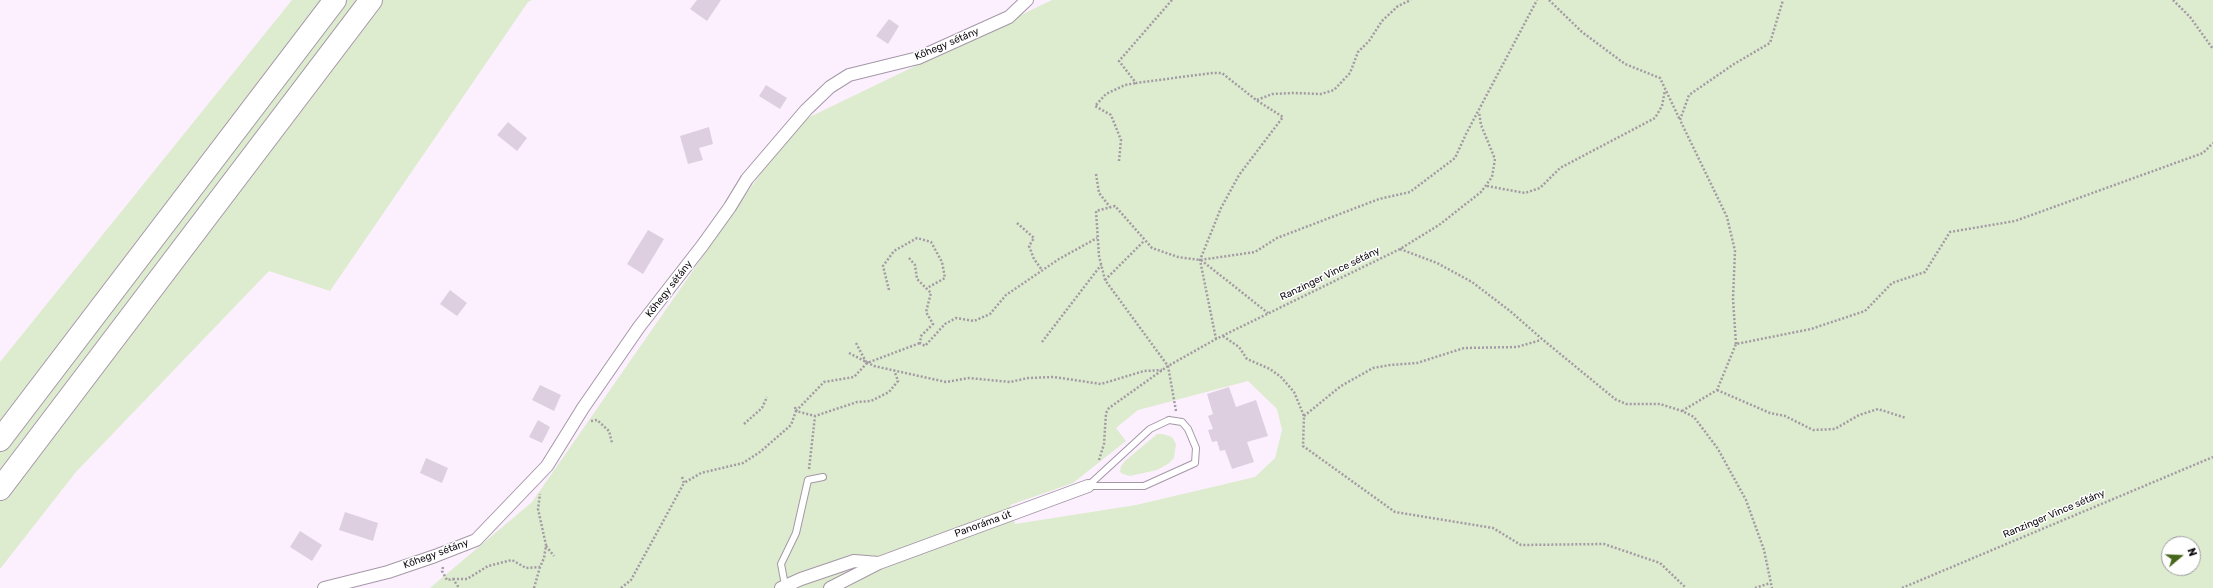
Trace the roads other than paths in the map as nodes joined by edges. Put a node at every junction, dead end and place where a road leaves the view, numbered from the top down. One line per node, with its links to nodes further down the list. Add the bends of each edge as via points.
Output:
1 (335, 0): 4 (highway)
2 (371, 0): 7 (highway)
3 (1027, 0): 10 (street, Kőhegy sétány, via 1009,17 918,58 849,75 830,87 806,110 746,179 730,207 678,279 639,327 575,420 547,466 476,540 388,572)
4 (0, 440)
5 (823, 477): 9 (lane, via 808,480 796,533 781,564)
6 (1088, 486): 6 (lane, via 1144,486 1195,463 1197,454 1188,429 1178,420 1164,421 1150,429); 8 (street, Panoráma út)
7 (0, 489)
8 (879, 563): 9 (street, Panoráma út, via 854,561); 11 (street, Panoráma út)
9 (783, 586)
10 (324, 588)
11 (830, 588)

